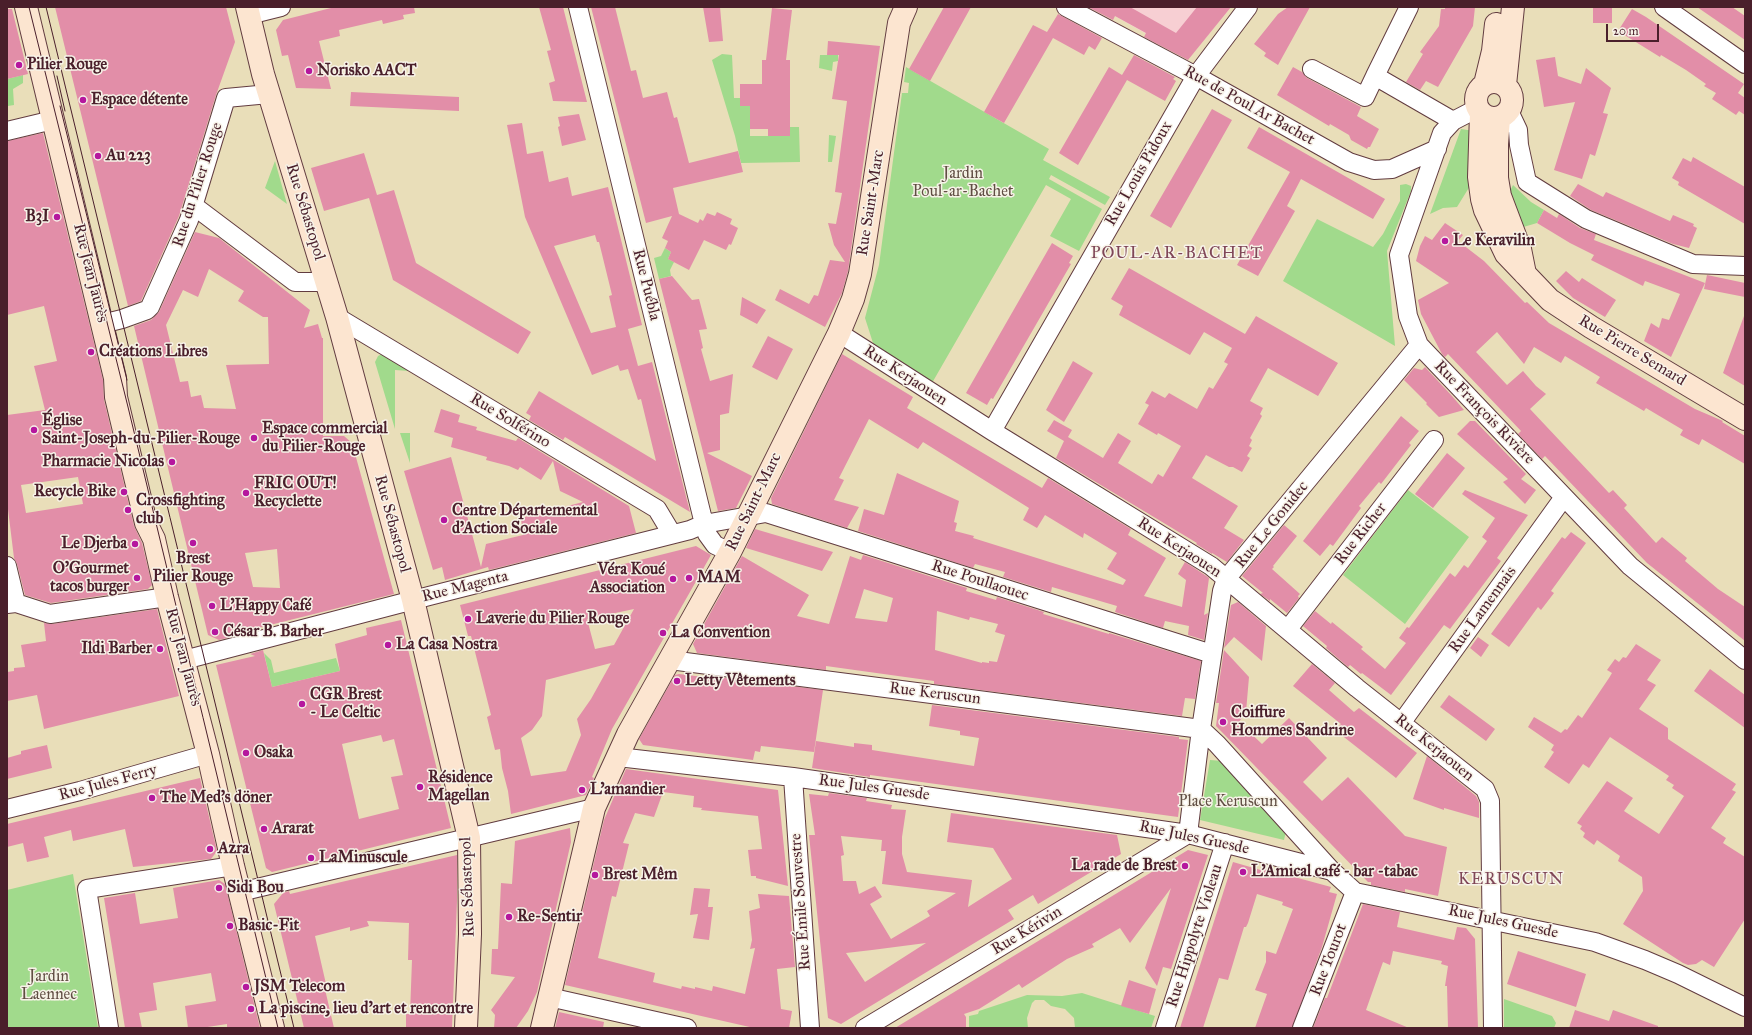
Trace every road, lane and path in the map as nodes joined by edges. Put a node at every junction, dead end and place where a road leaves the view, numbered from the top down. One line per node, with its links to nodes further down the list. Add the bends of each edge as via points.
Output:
1 (26, 7): 18 (street, Rue Jean Jaurès)
2 (281, 7): 9 (street)
3 (578, 7): 34 (street, Rue Puébla)
4 (906, 7): 27 (street, Rue Saint-Marc, via 899,23 860,274 853,299)
5 (1066, 7): 13 (street, Rue de Poul Ar Bachet)
6 (1248, 7): 13 (street, Rue Louis Pidoux)
7 (1409, 7): 14 (street)
8 (1664, 7): 11 (street)
9 (248, 11): 16 (street, Rue Sébastopol)
10 (1505, 16): 15 (street, Rue Pierre Semard)
11 (1745, 64)
12 (1312, 69): 14 (street, via 1365,97)
13 (1196, 76): 21 (street, Rue de Poul Ar Bachet, via 1349,162 1374,170 1392,169); 30 (street, Rue Louis Pidoux)
14 (1375, 76): 19 (street)
15 (1495, 85): 17 (street, Rue Pierre Semard, via 1477,94); 17 (street, Rue Pierre Semard, via 1511,92 1513,102)
16 (269, 94): 22 (street, Rue du Pilier Rouge, via 226,98); 24 (street, Rue Sébastopol)
17 (1492, 113): 19 (street, Rue François Rivière); 23 (street, via 1518,130 1527,182 1586,219 1693,264); 29 (street, Rue Pierre Semard, via 1500,196 1520,249 1525,274 1550,300)
18 (53, 120): 20 (street); 26 (street, Rue Jean Jaurès)
19 (1453, 120): 21 (street, Rue François Rivière, via 1442,133)
20 (7, 131)
21 (1437, 149): 28 (street, Rue François Rivière, via 1399,255 1408,316)
22 (194, 206): 24 (street, via 295,282); 26 (street, Rue du Pilier Rouge, via 184,235 150,307)
23 (1745, 266)
24 (327, 282): 25 (street, Rue Sébastopol)
25 (337, 317): 35 (street, Rue Solférino, via 658,509); 40 (street, Rue Sébastopol)
26 (102, 324): 39 (street, Rue Jean Jaurès, via 115,378 116,398)
27 (838, 333): 30 (street, Rue Kerjaouen); 33 (street, Rue Saint-Marc)
28 (1419, 345): 32 (street, Rue François Rivière); 38 (street, Rue Le Gonidec)
29 (1745, 419)
30 (992, 431): 38 (street, Rue Kerjaouen, via 1212,566)
31 (1434, 440): 42 (street, Rue Richer)
32 (1564, 497): 46 (street, Rue François Rivière, via 1630,566); 47 (street, Rue Lamennais)
33 (747, 517): 34 (street, Rue Magenta); 36 (street, Rue Saint-Marc); 43 (street, Rue Poullaouec, via 766,513)
34 (704, 524): 35 (street, Rue Magenta); 36 (street, Rue Puébla, via 715,545)
35 (672, 534): 40 (street, Rue Magenta)
36 (730, 552): 45 (street, Rue Saint-Marc)
37 (7, 566): 41 (street)
38 (1226, 580): 42 (street, Rue Kerjaouen); 43 (street, Rue Le Gonidec)
39 (167, 597): 41 (street, via 50,614); 44 (street, Rue Jean Jaurès)
40 (413, 600): 44 (street, Rue Magenta); 55 (street, Rue Sébastopol)
41 (11, 604)
42 (1288, 629): 47 (street, Rue Kerjaouen, via 1357,688)
43 (1212, 654): 48 (street, Rue Le Gonidec)
44 (184, 660): 49 (street, Rue Jean Jaurès)
45 (670, 660): 48 (street, Rue Keruscun); 50 (street, Rue Saint-Marc, via 628,734)
46 (1745, 660)
47 (1402, 722): 61 (street, Rue Kerjaouen, via 1484,789 1490,801)
48 (1201, 729): 54 (street, Rue Le Gonidec); 58 (street)
49 (208, 754): 53 (street, Rue Jules Ferry); 57 (street, Rue Jean Jaurès)
50 (618, 757): 51 (street, Rue Jules Guesde); 52 (street, Rue Saint-Marc)
51 (792, 777): 54 (street, Rue Jules Guesde); 69 (street, Rue Émile Souvestre)
52 (594, 808): 55 (street); 62 (street, Rue Saint-Marc)
53 (7, 809)
54 (1188, 834): 56 (street, Rue Jules Guesde); 70 (street, Rue Kérivin)
55 (469, 838): 59 (street); 66 (street, Rue Sébastopol, via 470,934)
56 (1225, 843): 58 (street, Rue Jules Guesde); 71 (street, Rue Hippolyte Violeau)
57 (233, 866): 59 (street, Rue Jean Jaurès); 64 (street, via 87,889)
58 (1332, 871): 60 (street, Rue Jules Guesde)
59 (240, 892): 65 (street, Rue Jean Jaurès)
60 (1355, 892): 61 (street, Rue Jules Guesde); 72 (street, Rue Tourot)
61 (1492, 920): 63 (street, Rue Jules Guesde, via 1595,942 1678,974); 73 (street)
62 (550, 997): 67 (street, Rue Saint-Marc); 68 (street)
63 (1745, 1007)
64 (109, 1028)
65 (273, 1028)
66 (466, 1028)
67 (542, 1028)
68 (687, 1028)
69 (810, 1028)
70 (865, 1028)
71 (1164, 1028)
72 (1302, 1028)
73 (1493, 1028)

